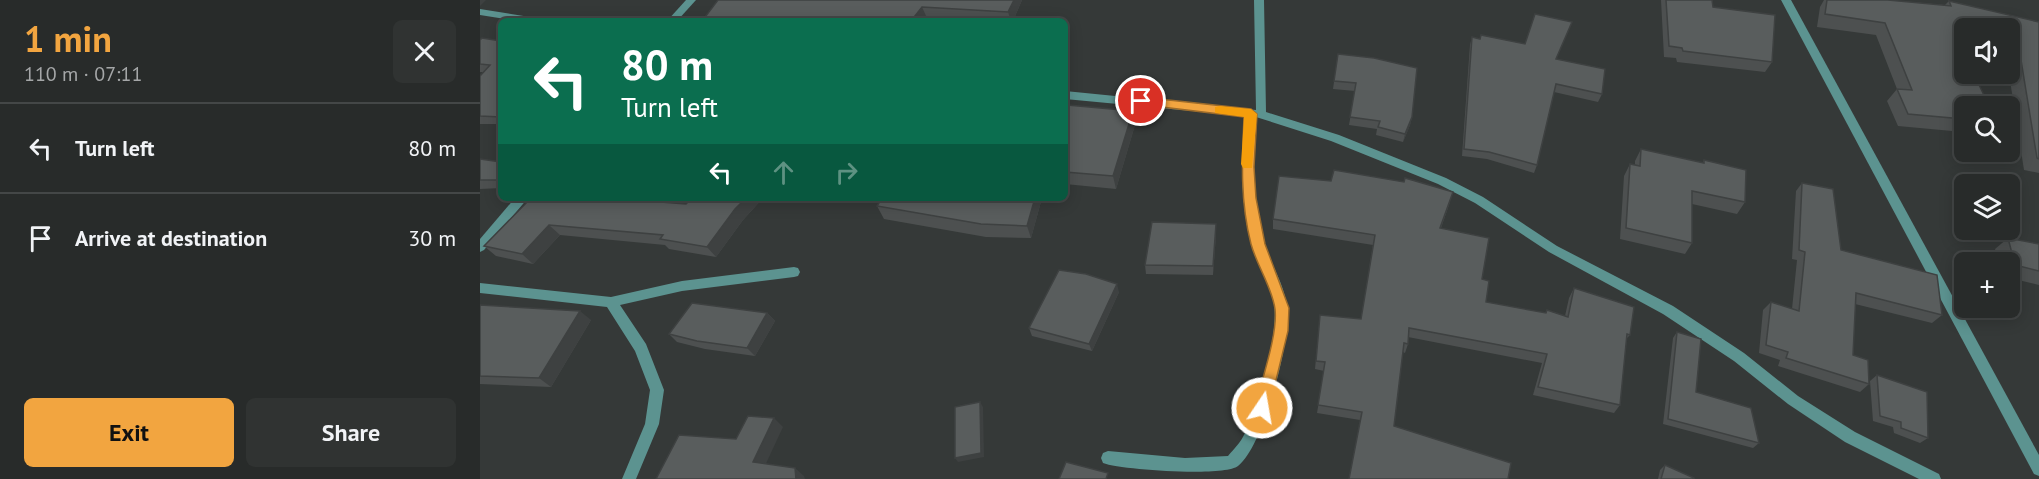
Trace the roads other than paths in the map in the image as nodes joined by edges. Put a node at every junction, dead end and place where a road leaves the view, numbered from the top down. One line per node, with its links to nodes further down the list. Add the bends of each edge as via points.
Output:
1 (691, 0): 6 (street)
2 (1259, 0): 8 (street)
3 (1786, 0): 15 (street)
4 (480, 12): 5 (street)
5 (517, 18)
6 (675, 18)
7 (1068, 95): 8 (street)
8 (1256, 114): 14 (street, via 1248,167 1249,198 1258,244 1282,308 1281,331 1262,408 1248,441 1232,462 1204,466); 17 (street, via 1294,123 1385,157 1479,200 1553,249 1668,310 1850,437)
9 (519, 201): 10 (street)
10 (480, 247)
11 (794, 272): 13 (street, via 682,286)
12 (480, 288): 13 (street)
13 (611, 302): 16 (street, via 641,348 657,390 652,424)
14 (1108, 458)
15 (2039, 469)
16 (629, 479)
17 (1935, 479)

